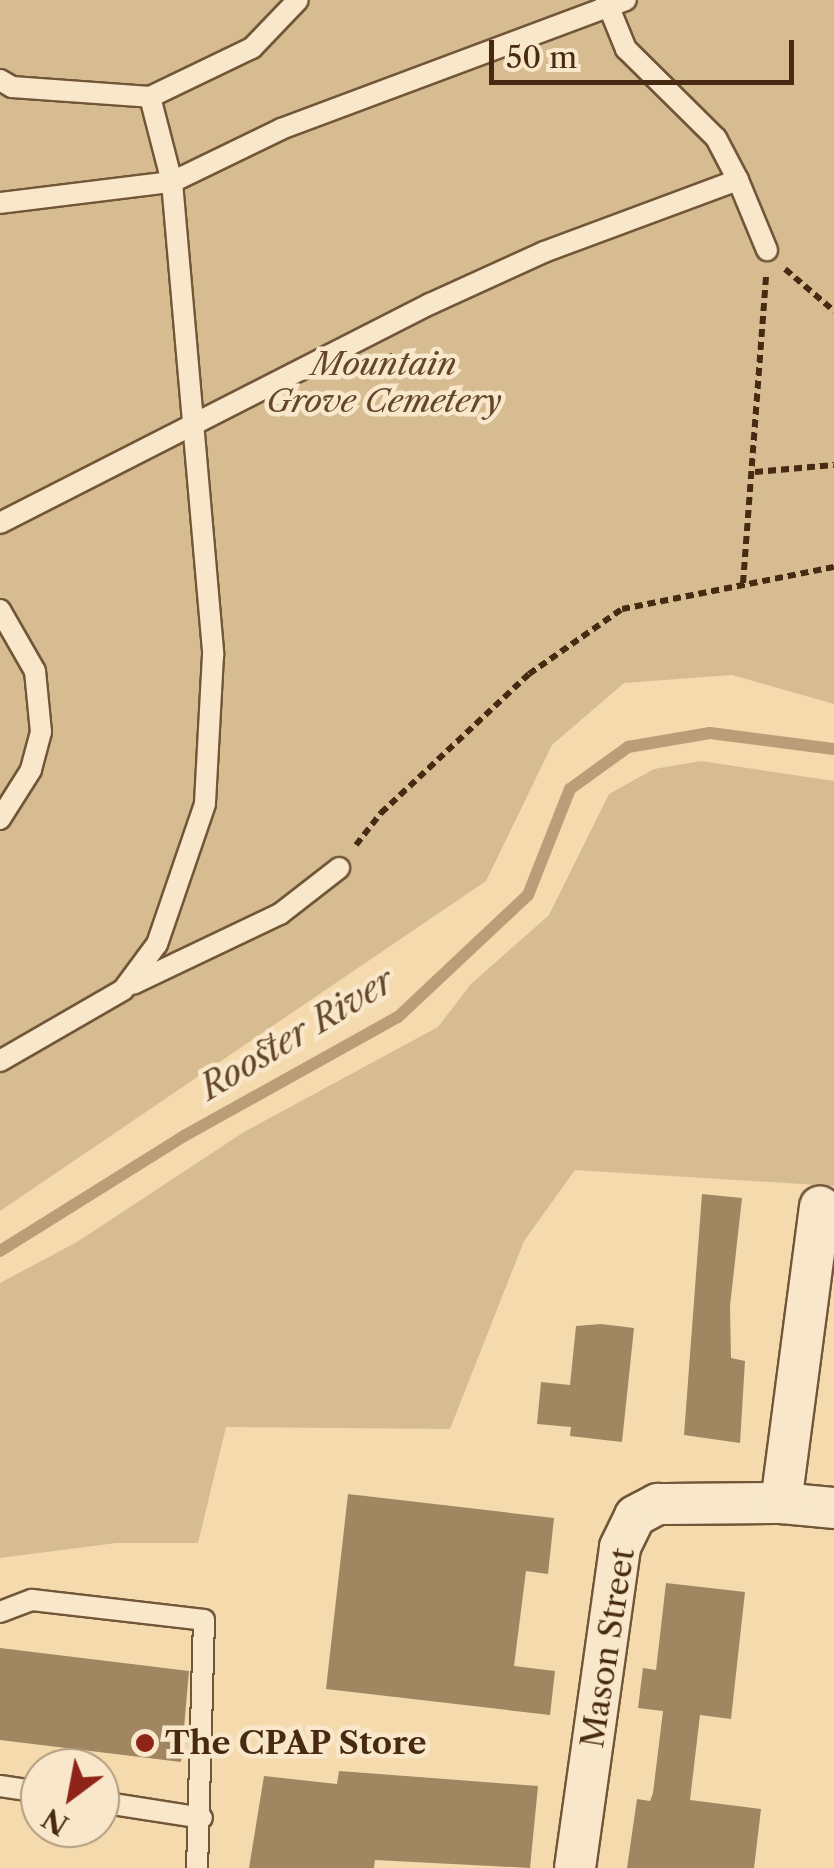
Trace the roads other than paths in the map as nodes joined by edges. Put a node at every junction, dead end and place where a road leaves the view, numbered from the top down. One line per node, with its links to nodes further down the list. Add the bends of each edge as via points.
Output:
1 (298, 0): 5 (lane, via 252,48)
2 (626, 0): 3 (lane)
3 (606, 5): 6 (lane, via 626,49 716,138); 7 (lane, via 281,130)
4 (0, 80): 5 (lane, via 12,88)
5 (150, 98): 7 (lane)
6 (738, 180): 9 (lane); 10 (lane, via 544,252)
7 (172, 182): 8 (lane); 10 (lane)
8 (0, 203)
9 (767, 250)
10 (198, 422): 11 (lane); 15 (lane, via 213,655 205,804 156,944)
11 (0, 523)
12 (0, 610): 13 (lane, via 36,671 41,732 31,770)
13 (0, 819)
14 (338, 868): 15 (lane, via 280,914)
15 (123, 990): 16 (lane)
16 (0, 1062)
17 (820, 1207): 18 (street)
18 (781, 1503): 19 (street, Mason Street); 24 (street, Mason Street, via 658,1504 635,1516 620,1547)
19 (834, 1508)
20 (0, 1612): 22 (lane, via 32,1600 204,1620)
21 (120, 1805): 22 (lane)
22 (202, 1818): 23 (lane)
23 (197, 1868)
24 (575, 1868)

